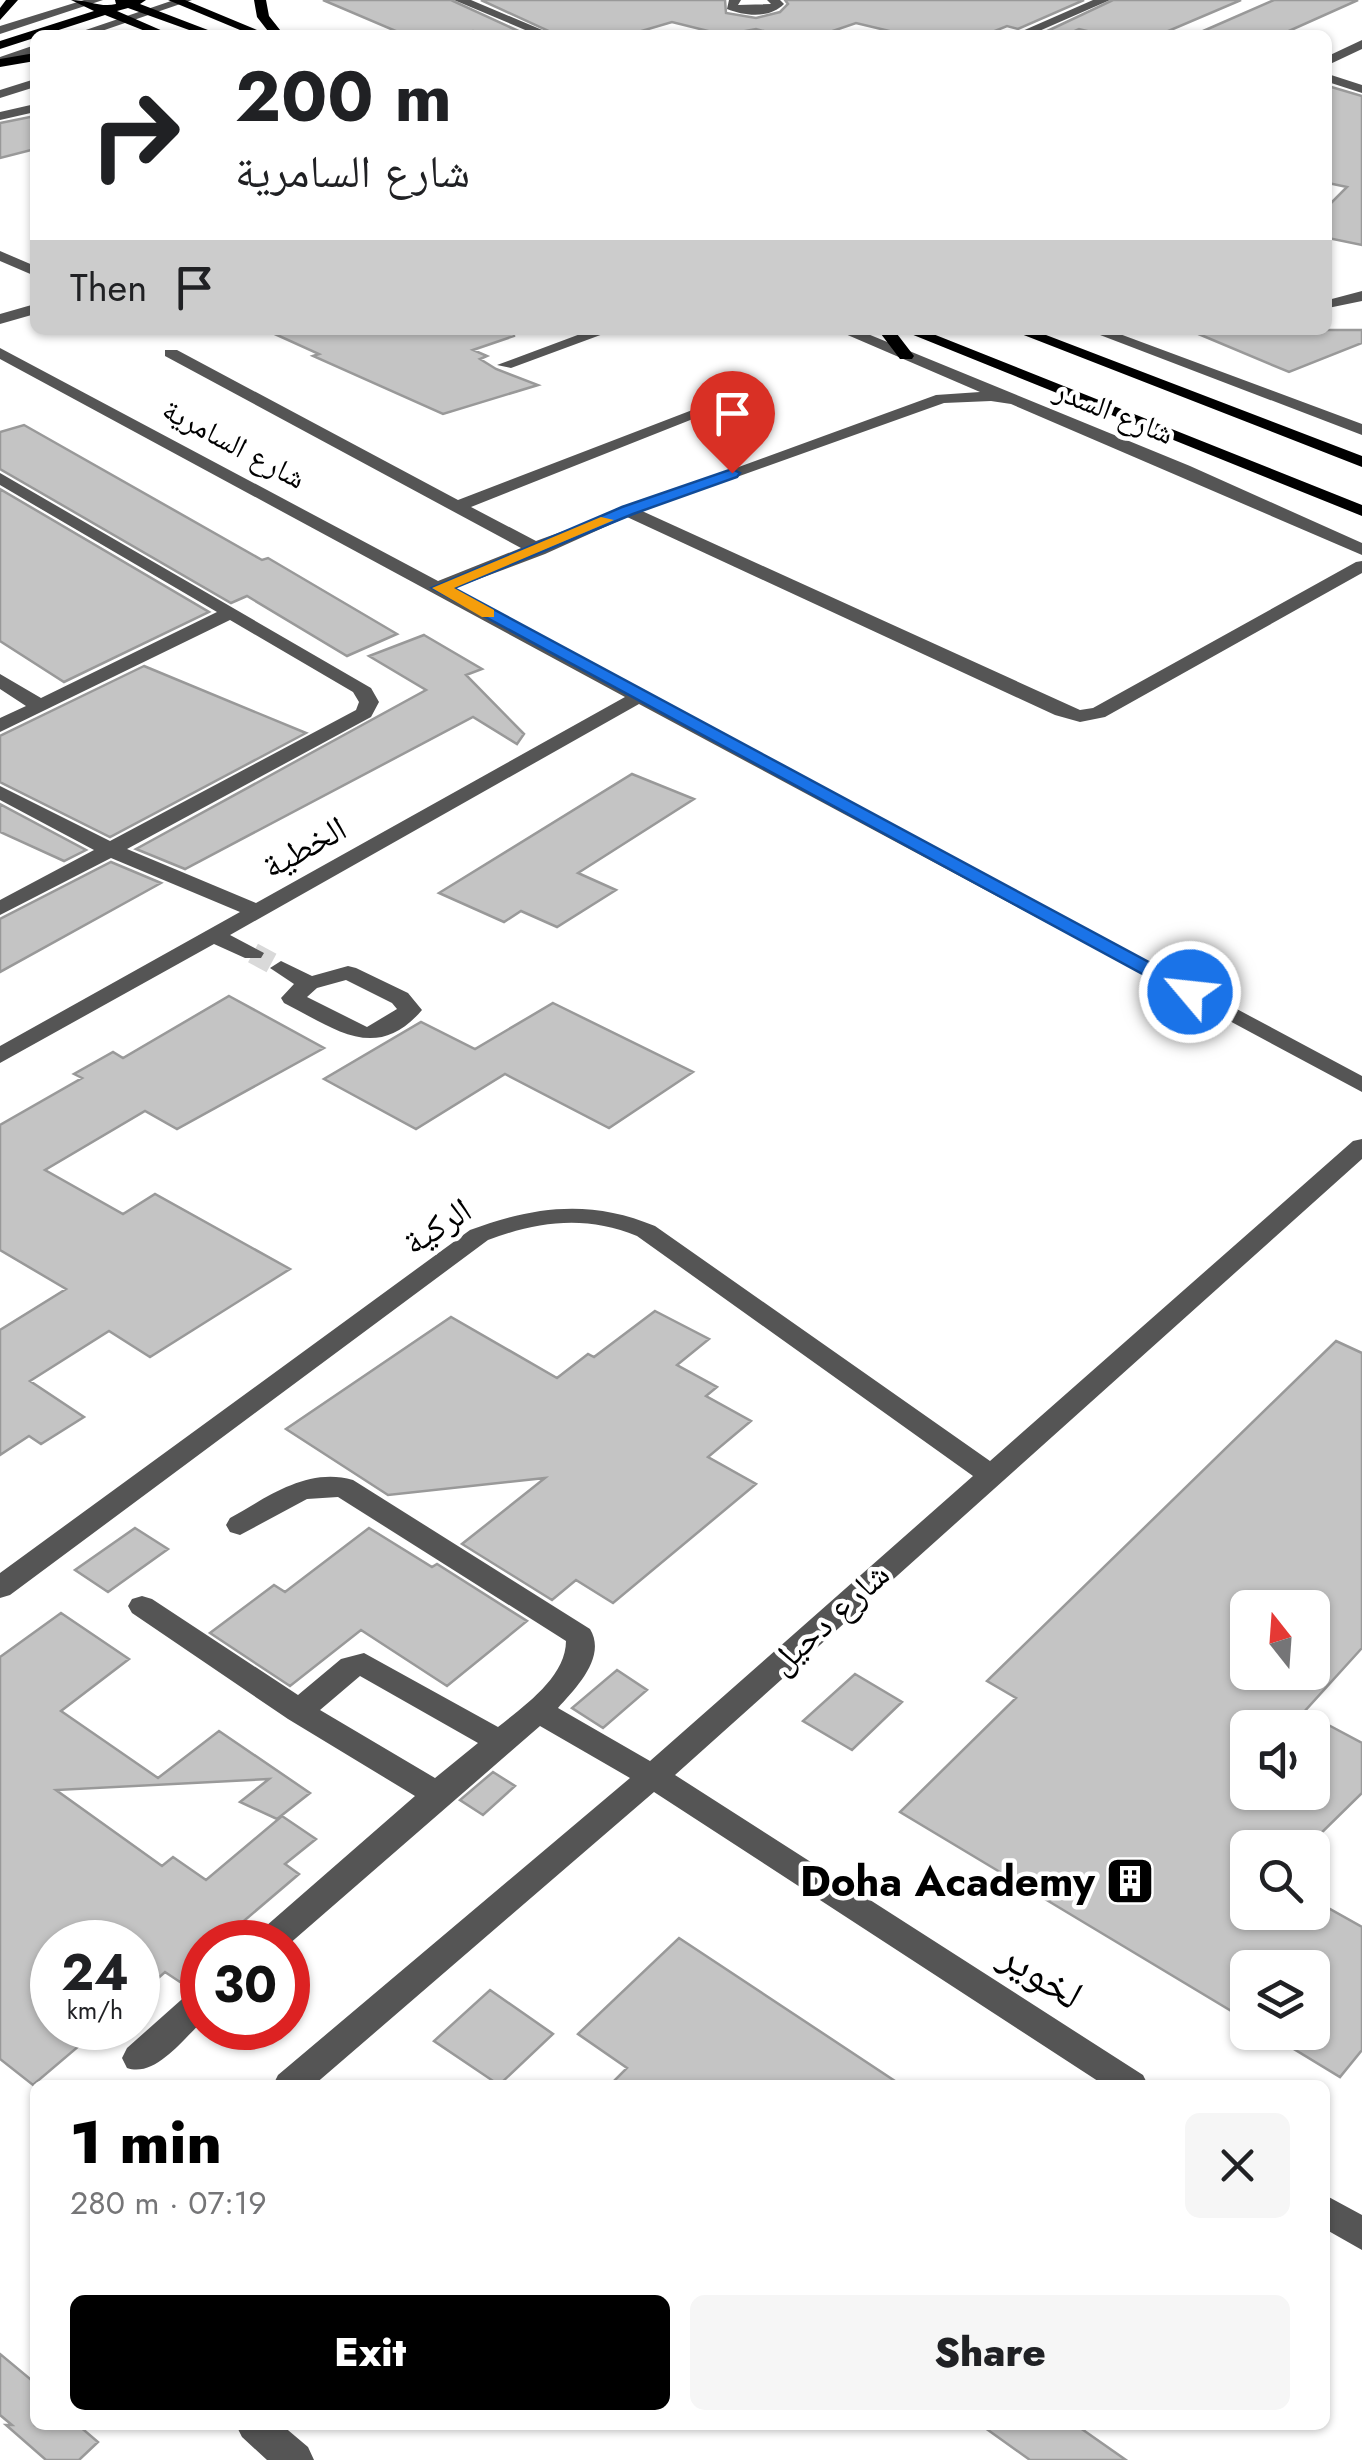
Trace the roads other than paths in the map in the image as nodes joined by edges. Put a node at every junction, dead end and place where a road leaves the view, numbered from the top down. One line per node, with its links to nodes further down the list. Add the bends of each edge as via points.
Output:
1 (12, 0): 10 (main road)
2 (260, 0): 18 (main road, via 262,17)
3 (460, 0): 19 (street)
4 (735, 0): 5 (street, via 736,9 758,11 775,7)
5 (773, 0)
6 (1104, 0): 20 (street)
7 (180, 1): 8 (street); 17 (main road)
8 (137, 3): 9 (main road); 9 (main road); 11 (main road, via 120,12); 16 (main road)
9 (91, 4): 11 (main road); 12 (street); 13 (main road)
10 (0, 16)
11 (125, 19): 14 (street); 15 (main road)
12 (0, 30)
13 (33, 30)
14 (92, 30)
15 (153, 30)
16 (203, 30)
17 (251, 30)
18 (274, 30)
19 (535, 30)
20 (1031, 30)
21 (30, 31): 23 (main road)
22 (1362, 44): 26 (street)
23 (0, 45)
24 (30, 51): 27 (street)
25 (30, 58): 27 (main road)
26 (1332, 59)
27 (0, 62)
28 (1332, 79): 30 (street)
29 (30, 85): 31 (street)
30 (1362, 89)
31 (0, 94)
32 (30, 109): 33 (street)
33 (0, 116)
34 (0, 254): 35 (street)
35 (30, 269)
36 (1362, 296): 37 (street)
37 (1332, 303)
38 (30, 310): 39 (street)
39 (0, 319)
40 (592, 335): 49 (street)
41 (856, 335): 48 (street, شارع السدر)
42 (890, 335): 48 (main road)
43 (920, 335): 59 (main road, شارع السدر)
44 (1031, 335): 55 (main road, شارع السدر)
45 (1108, 335): 54 (street, شارع السدر)
46 (0, 353): 63 (street, شارع السامرية)
47 (171, 354): 57 (street)
48 (906, 356): 50 (street, شارع السدر)
49 (505, 365)
50 (936, 368): 52 (street, via 947,380); 53 (street, شارع السدر)
51 (753, 392): 57 (street)
52 (942, 398): 53 (street); 58 (street)
53 (1013, 400): 61 (street, شارع السدر)
54 (1362, 430)
55 (1362, 462)
56 (0, 478): 64 (street)
57 (457, 506): 60 (street)
58 (627, 511): 60 (street); 62 (street, via 1080,716 1098,714)
59 (1362, 512)
60 (539, 550): 63 (street)
61 (1362, 550)
62 (1362, 566)
63 (440, 588): 66 (street, شارع السامرية)
64 (230, 612): 67 (street); 70 (street, via 361,688 369,702 364,713)
65 (0, 680): 67 (street)
66 (640, 696): 72 (street, الخطية); 78 (street, شارع السامرية)
67 (40, 707): 68 (street)
68 (0, 726)
69 (0, 792): 70 (street)
70 (111, 850): 71 (street); 72 (street)
71 (0, 909)
72 (257, 911): 73 (street, الخطية)
73 (213, 936): 74 (street); 77 (street, الخطية)
74 (253, 953)
75 (281, 968): 76 (street)
76 (309, 984)
77 (0, 1056)
78 (1362, 1085)
79 (1362, 1146): 80 (street, شارع دحيل)
80 (990, 1474): 82 (street, الركية, via 646,1231 620,1218 551,1214 479,1235); 87 (street, شارع دحيل)
81 (240, 1525): 84 (street, via 301,1490 343,1487 580,1636 578,1662)
82 (0, 1588)
83 (142, 1606): 85 (street)
84 (539, 1710): 86 (street); 87 (street, لخوير)
85 (300, 1712): 86 (street, via 351,1666 364,1664); 88 (street)
86 (500, 1742): 88 (street)
87 (652, 1776): 92 (street, شارع دحيل); 93 (street, لخوير)
88 (437, 1794): 89 (street)
89 (294, 1920)
90 (180, 2022): 91 (street)
91 (139, 2058)
92 (296, 2080)
93 (1123, 2080)
94 (1330, 2213): 95 (street)
95 (1362, 2234)
96 (261, 2430): 97 (street)
97 (295, 2460)

